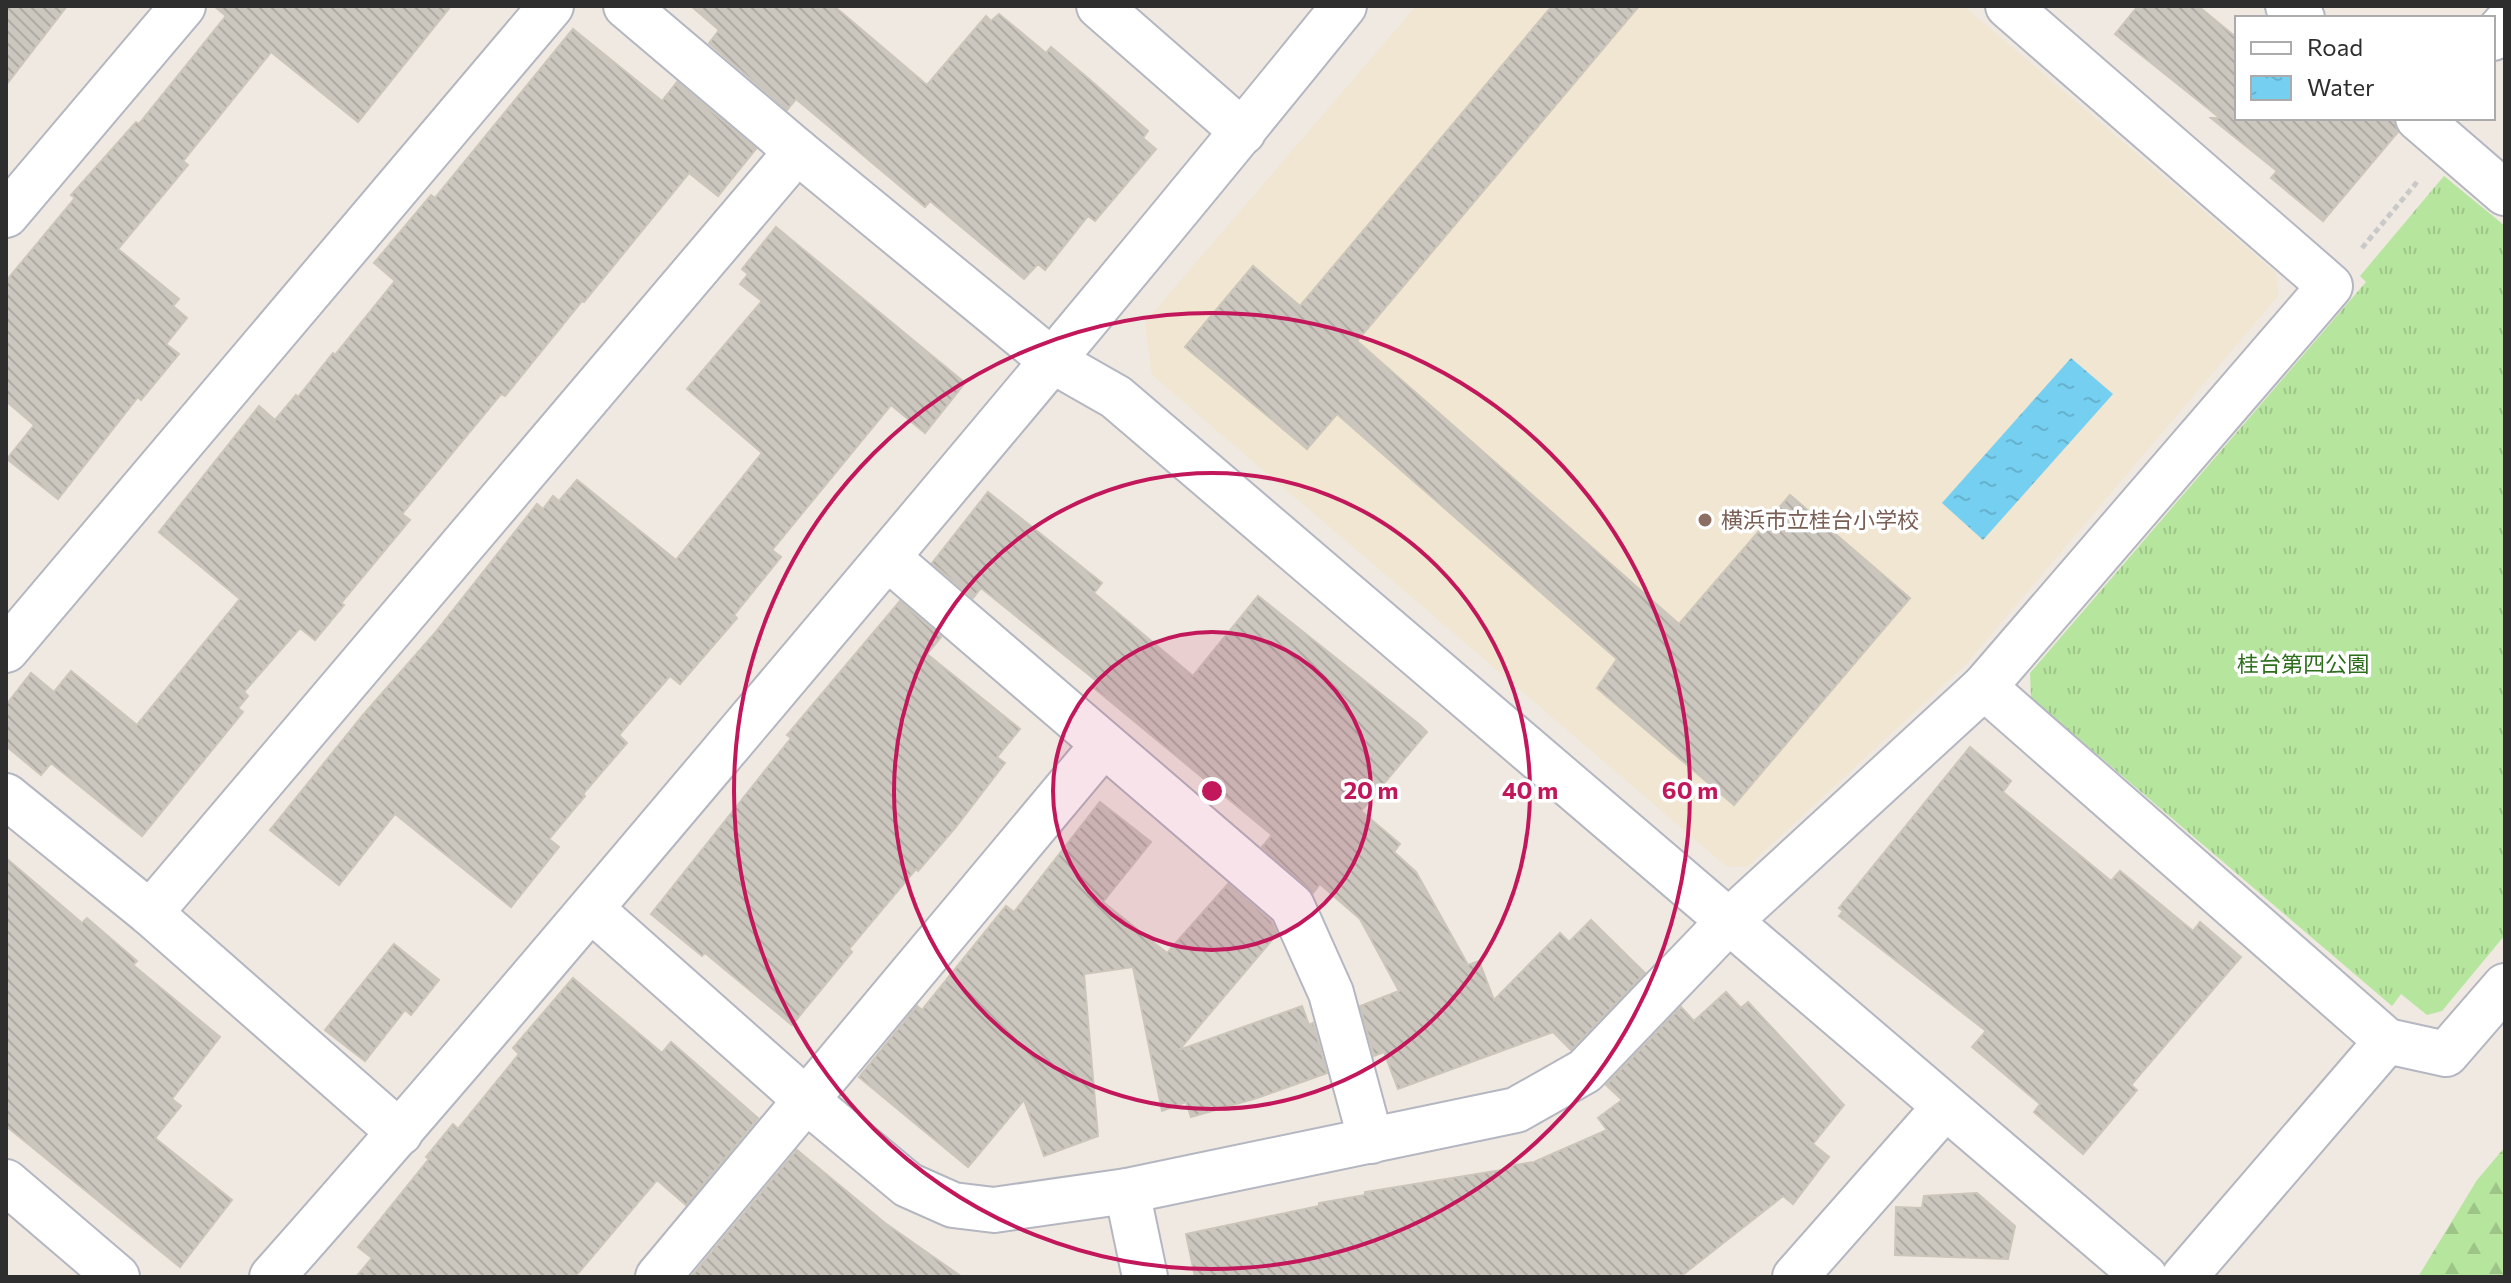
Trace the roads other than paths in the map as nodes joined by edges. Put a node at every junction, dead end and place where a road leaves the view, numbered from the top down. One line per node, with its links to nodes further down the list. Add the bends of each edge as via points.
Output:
1 (183, 6): 11 (street)
2 (551, 6): 14 (street)
3 (626, 6): 9 (street)
4 (1099, 6): 8 (street)
5 (1344, 6): 8 (street)
6 (2008, 6): 15 (street, via 2330,286)
7 (2428, 125): 10 (street)
8 (1243, 132): 12 (street)
9 (797, 151): 12 (street); 19 (street)
10 (2505, 193)
11 (6, 215)
12 (1051, 360): 13 (street); 20 (street, via 1116,397)
13 (888, 558): 16 (street); 18 (street)
14 (6, 650)
15 (1984, 687): 20 (street); 22 (street)
16 (1103, 745): 23 (street); 26 (street, via 1292,906 1331,993)
17 (6, 796): 19 (street)
18 (591, 909): 23 (street); 25 (street)
19 (150, 913): 25 (street)
20 (1728, 922): 24 (street); 26 (street, via 1585,1071 1516,1110)
21 (2505, 986): 22 (street, via 2446,1054)
22 (2387, 1041): 35 (street)
23 (806, 1100): 28 (street, via 908,1185 953,1205 994,1210); 31 (street)
24 (1945, 1107): 33 (street); 34 (street)
25 (400, 1133): 30 (street)
26 (1371, 1141): 28 (street)
27 (6, 1182): 29 (street)
28 (1127, 1191): 32 (street)
29 (117, 1277)
30 (272, 1277)
31 (658, 1277)
32 (1145, 1277)
33 (1795, 1277)
34 (2145, 1277)
35 (2184, 1277)

